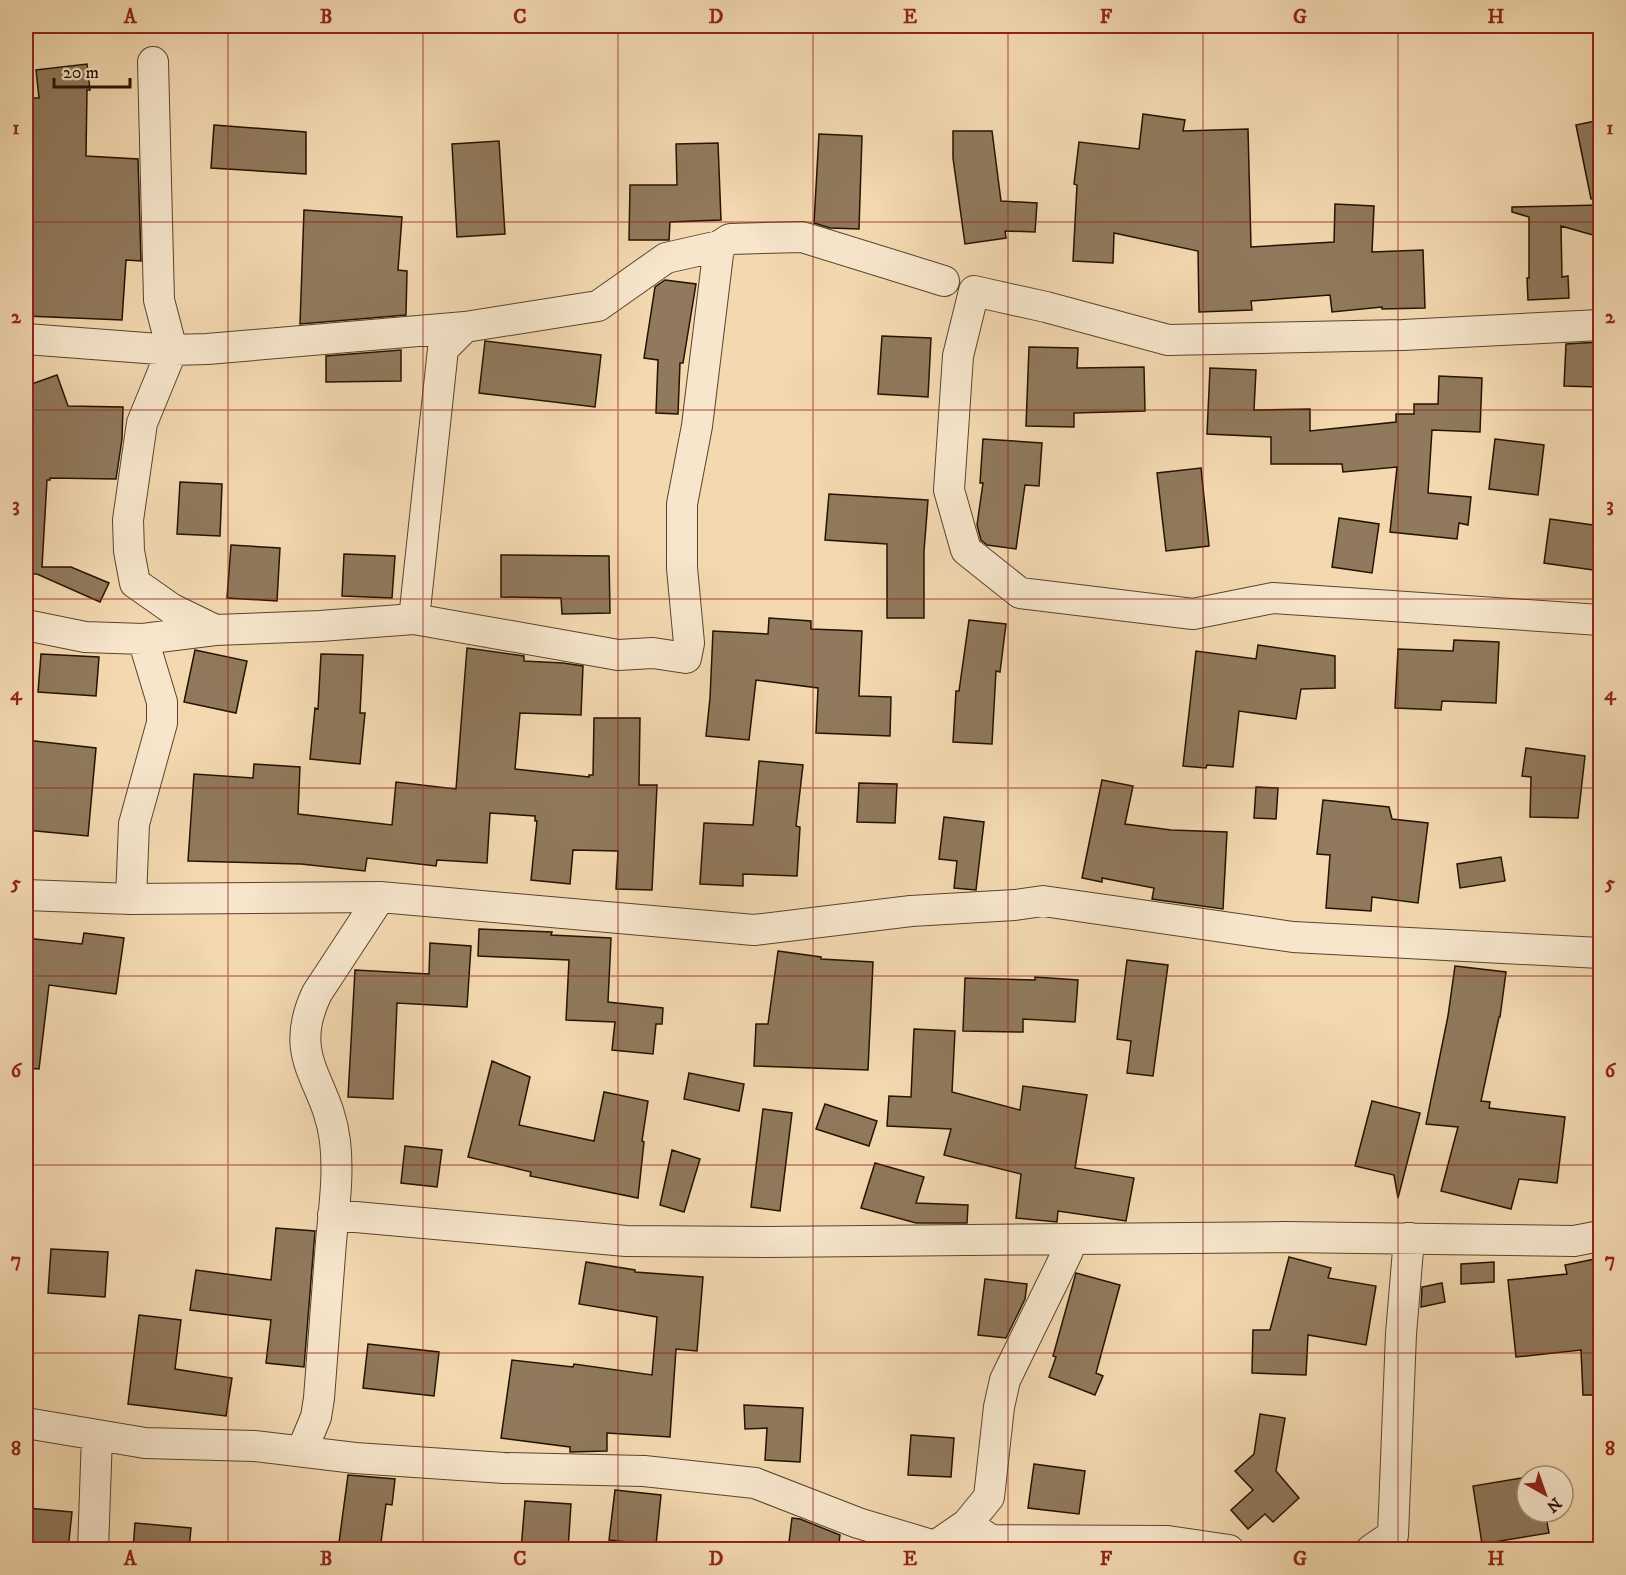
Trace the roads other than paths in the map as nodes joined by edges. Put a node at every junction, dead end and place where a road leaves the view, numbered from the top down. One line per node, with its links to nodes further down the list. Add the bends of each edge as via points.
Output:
1 (153, 62): 7 (street, via 159,300)
2 (719, 246): 3 (street, via 730,239 802,237); 5 (street, via 666,258 598,306); 8 (street, via 697,426 682,504 682,568 689,644 686,658 653,653 618,655)
3 (944, 282)
4 (1600, 325): 9 (street, via 1402,335 1168,340 974,291 958,356 949,490 966,550 1020,593 1193,614 1273,598)
5 (465, 327): 7 (street); 8 (street, via 443,349)
6 (26, 339): 7 (street)
7 (172, 350): 11 (street, via 142,423 128,520 129,551 135,584 172,609)
8 (414, 619): 11 (street)
9 (1600, 620)
10 (26, 625): 12 (street, via 85,637)
11 (215, 630): 12 (street)
12 (142, 639): 15 (street, via 162,702 162,723 134,824)
13 (26, 895): 15 (street)
14 (380, 897): 15 (street); 16 (street, via 754,930 911,911 1043,901 1293,937); 17 (street, via 317,993 304,1033 307,1062 332,1121 337,1166)
15 (131, 899)
16 (1600, 953)
17 (333, 1215): 20 (street, via 626,1241); 23 (street, via 319,1398)
18 (1600, 1236): 19 (street, via 1574,1241)
19 (1408, 1238): 20 (street); 28 (street, via 1393,1535)
20 (1072, 1239): 24 (street, via 1005,1380 989,1497)
21 (26, 1423): 22 (street)
22 (97, 1435): 23 (street, via 145,1443 254,1446); 26 (street)
23 (304, 1452): 25 (street, via 504,1468 644,1472 755,1484 858,1523)
24 (967, 1524): 25 (street, via 935,1546); 27 (street, via 991,1540 1168,1541)
25 (886, 1541)
26 (93, 1550)
27 (1229, 1550)
28 (1371, 1550)

